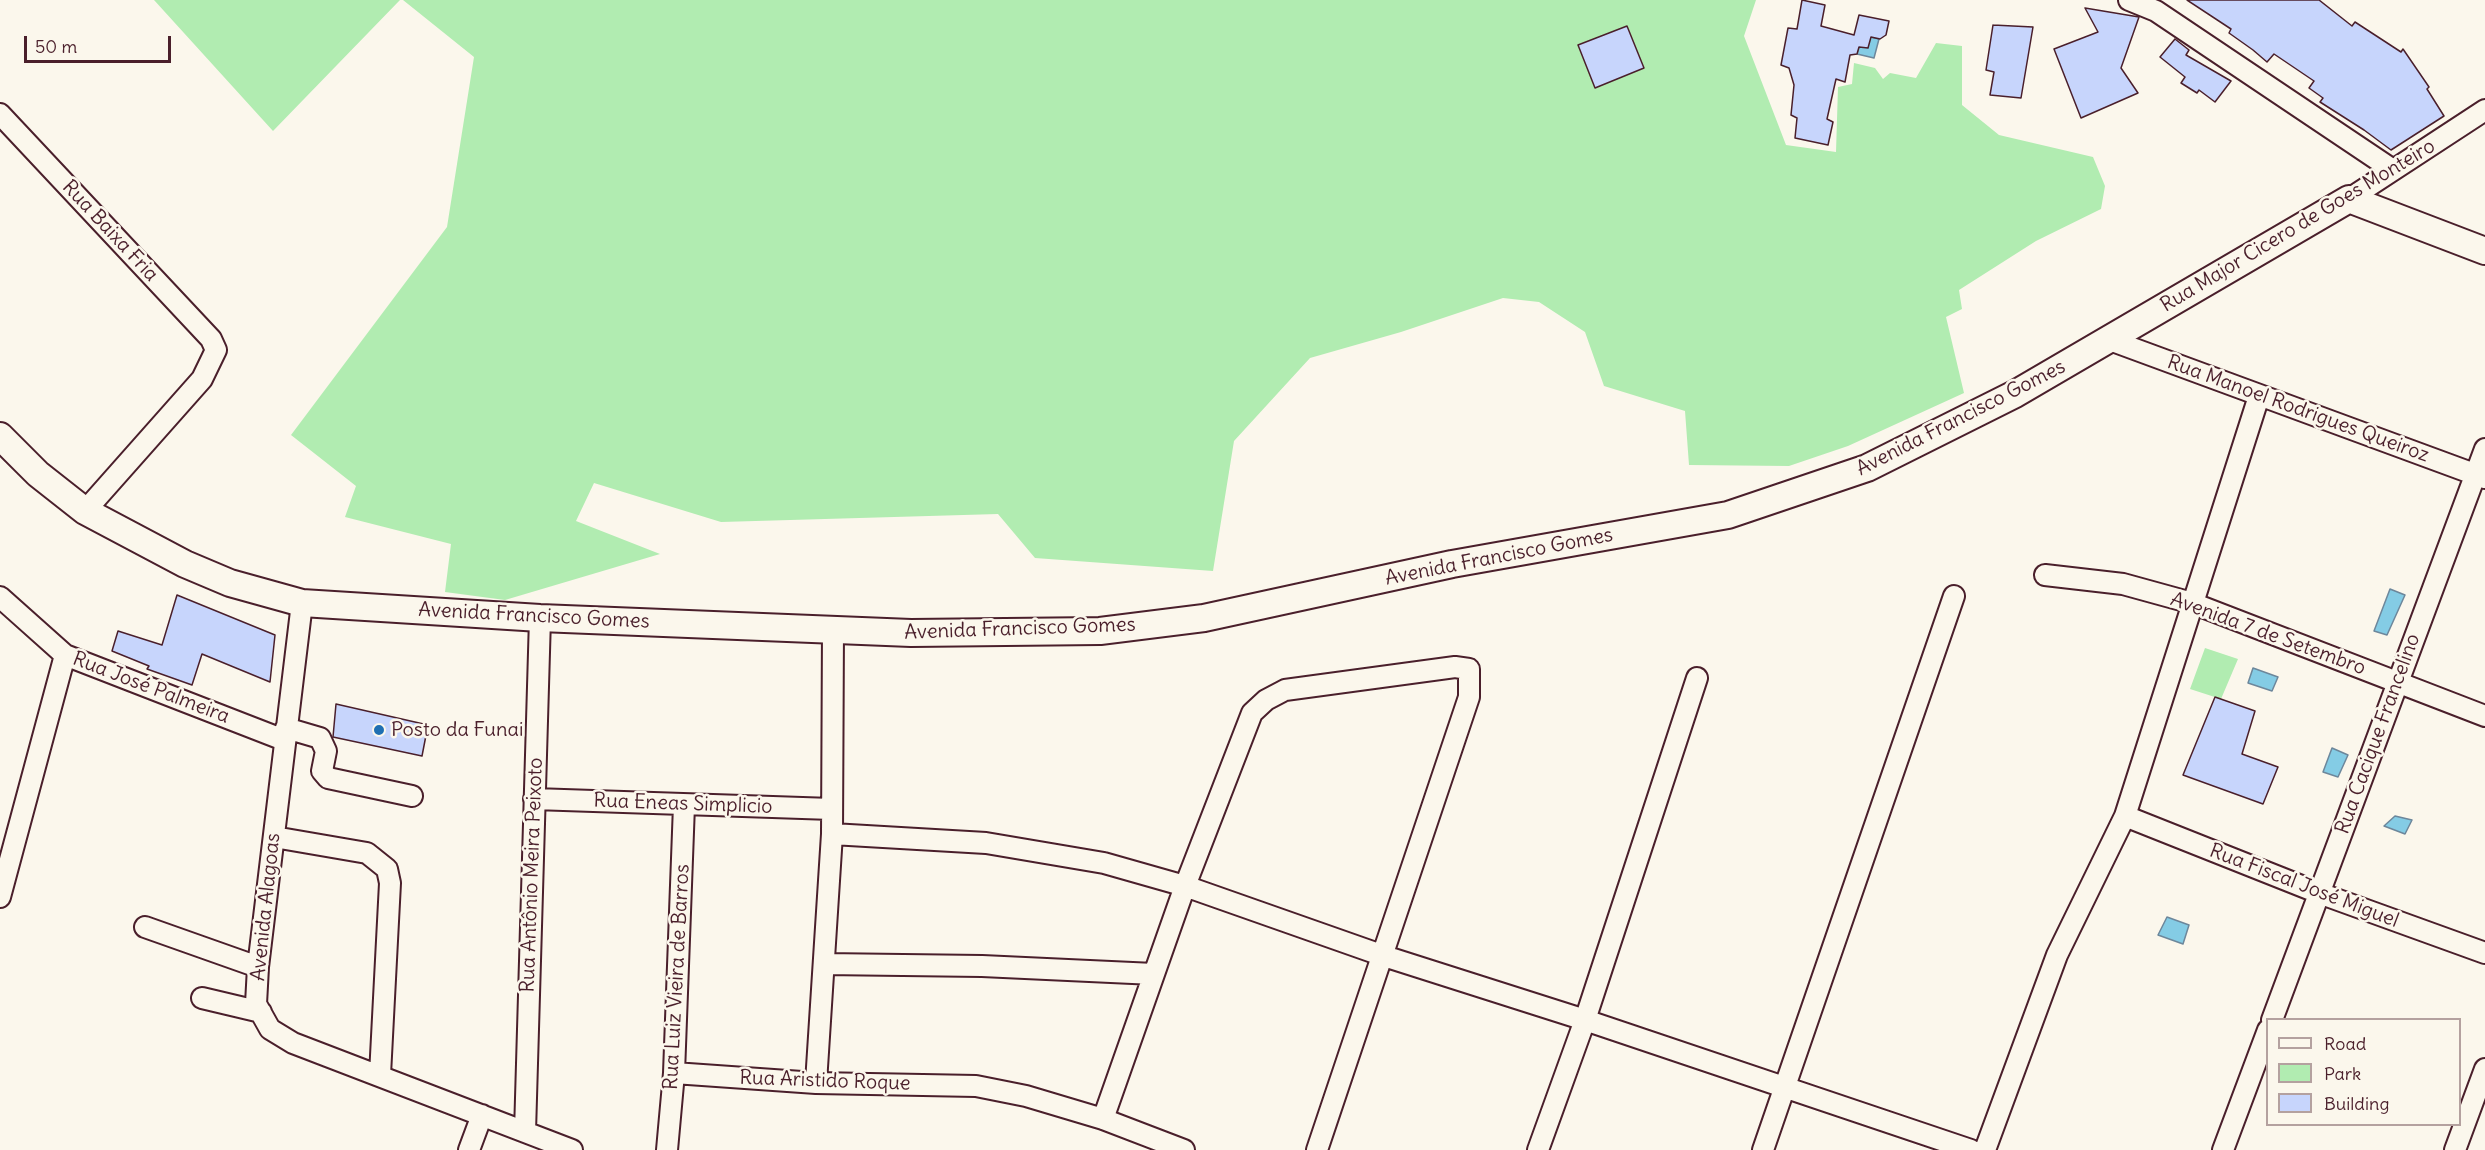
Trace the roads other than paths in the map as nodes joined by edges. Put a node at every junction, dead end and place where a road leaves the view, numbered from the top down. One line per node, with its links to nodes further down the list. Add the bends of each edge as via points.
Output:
1 (2129, 0): 4 (street, via 2156,12)
2 (2485, 110): 4 (street, Rua Major Cicero de Goes Monteiro)
3 (0, 114): 12 (street, Rua Baixa Fria, via 211,339 216,350 202,379)
4 (2393, 170): 5 (street, Rua Major Cicero de Goes Monteiro)
5 (2349, 199): 6 (main road); 7 (main road, Rua Major Cicero de Goes Monteiro)
6 (2485, 251)
7 (2110, 340): 8 (street, Rua Manoel Rodrigues Queiroz); 19 (main road, Avenida Francisco Gomes, via 2015,394 1867,468 1728,515 1452,564 1204,618 1100,631 911,633)
8 (2259, 396): 11 (street, Rua Manoel Rodrigues Queiroz); 17 (street)
9 (0, 436): 12 (main road, Avenida Francisco Gomes, via 38,474)
10 (2485, 449): 11 (street, Rua Cacique Francelino)
11 (2480, 476): 22 (street, Rua Cacique Francelino)
12 (86, 511): 16 (main road, Avenida Francisco Gomes, via 194,568)
13 (2045, 575): 17 (street, Avenida 7 de Setembro, via 2123,584)
14 (1954, 596): 50 (street)
15 (0, 597): 20 (street, Rua José Palmeira)
16 (302, 603): 18 (main road, Avenida Francisco Gomes); 24 (street, Avenida Alagoas)
17 (2192, 603): 22 (street, Avenida 7 de Setembro); 29 (street)
18 (540, 618): 19 (main road, Avenida Francisco Gomes); 26 (street, Rua Antônio Meira Peixoto)
19 (833, 629): 28 (street)
20 (65, 655): 24 (street, Rua José Palmeira); 34 (street)
21 (1697, 678): 44 (street)
22 (2396, 682): 23 (street, Avenida 7 de Setembro); 33 (street, Rua Cacique Francelino)
23 (2485, 716)
24 (285, 734): 25 (street, Rua José Palmeira, via 320,738 326,751 322,771 328,778); 31 (street, Avenida Alagoas)
25 (412, 796)
26 (534, 800): 27 (street, Rua Eneas Simplicio); 53 (street, Rua Antônio Meira Peixoto)
27 (684, 805): 28 (street, Rua Eneas Simplicio); 47 (street, Rua Luiz Vieira de Barros)
28 (832, 809): 30 (street)
29 (2125, 816): 33 (street, Rua Fiscal José Miguel); 62 (street, via 2057,955)
30 (832, 834): 32 (street, via 986,843 1104,863); 38 (street)
31 (274, 837): 39 (street, Avenida Alagoas); 48 (street, via 367,853 387,870 390,883)
32 (1185, 886): 37 (street); 37 (street, via 1252,713 1266,700 1285,690 1455,667 1469,669 1469,697); 40 (street)
33 (2319, 893): 36 (street, Rua Fiscal José Miguel); 43 (street, Rua Cacique Francelino)
34 (0, 897)
35 (145, 927): 39 (street)
36 (2485, 953)
37 (1384, 956): 44 (street); 58 (street)
38 (824, 964): 40 (street); 49 (street)
39 (258, 967): 42 (street, Avenida Alagoas, via 256,1004)
40 (1154, 974): 52 (street)
41 (202, 998): 42 (street)
42 (261, 1012): 48 (street, via 270,1029 293,1043)
43 (2273, 1018)
44 (1585, 1020): 50 (street); 59 (street)
45 (2266, 1035): 63 (street)
46 (2485, 1069): 64 (street)
47 (674, 1073): 49 (street, Rua Aristido Roque); 56 (street, Rua Luiz Vieira de Barros)
48 (380, 1075): 51 (street)
49 (816, 1083): 52 (street, Rua Aristido Roque, via 976,1086)
50 (1784, 1088): 60 (street); 61 (street)
51 (482, 1115): 53 (street); 54 (street)
52 (1103, 1119): 57 (street, Rua Aristido Roque)
53 (525, 1132): 55 (street)
54 (469, 1150)
55 (572, 1150)
56 (667, 1150)
57 (1184, 1150)
58 (1317, 1150)
59 (1538, 1150)
60 (1763, 1150)
61 (1971, 1150)
62 (1985, 1150)
63 (2223, 1150)
64 (2455, 1150)

